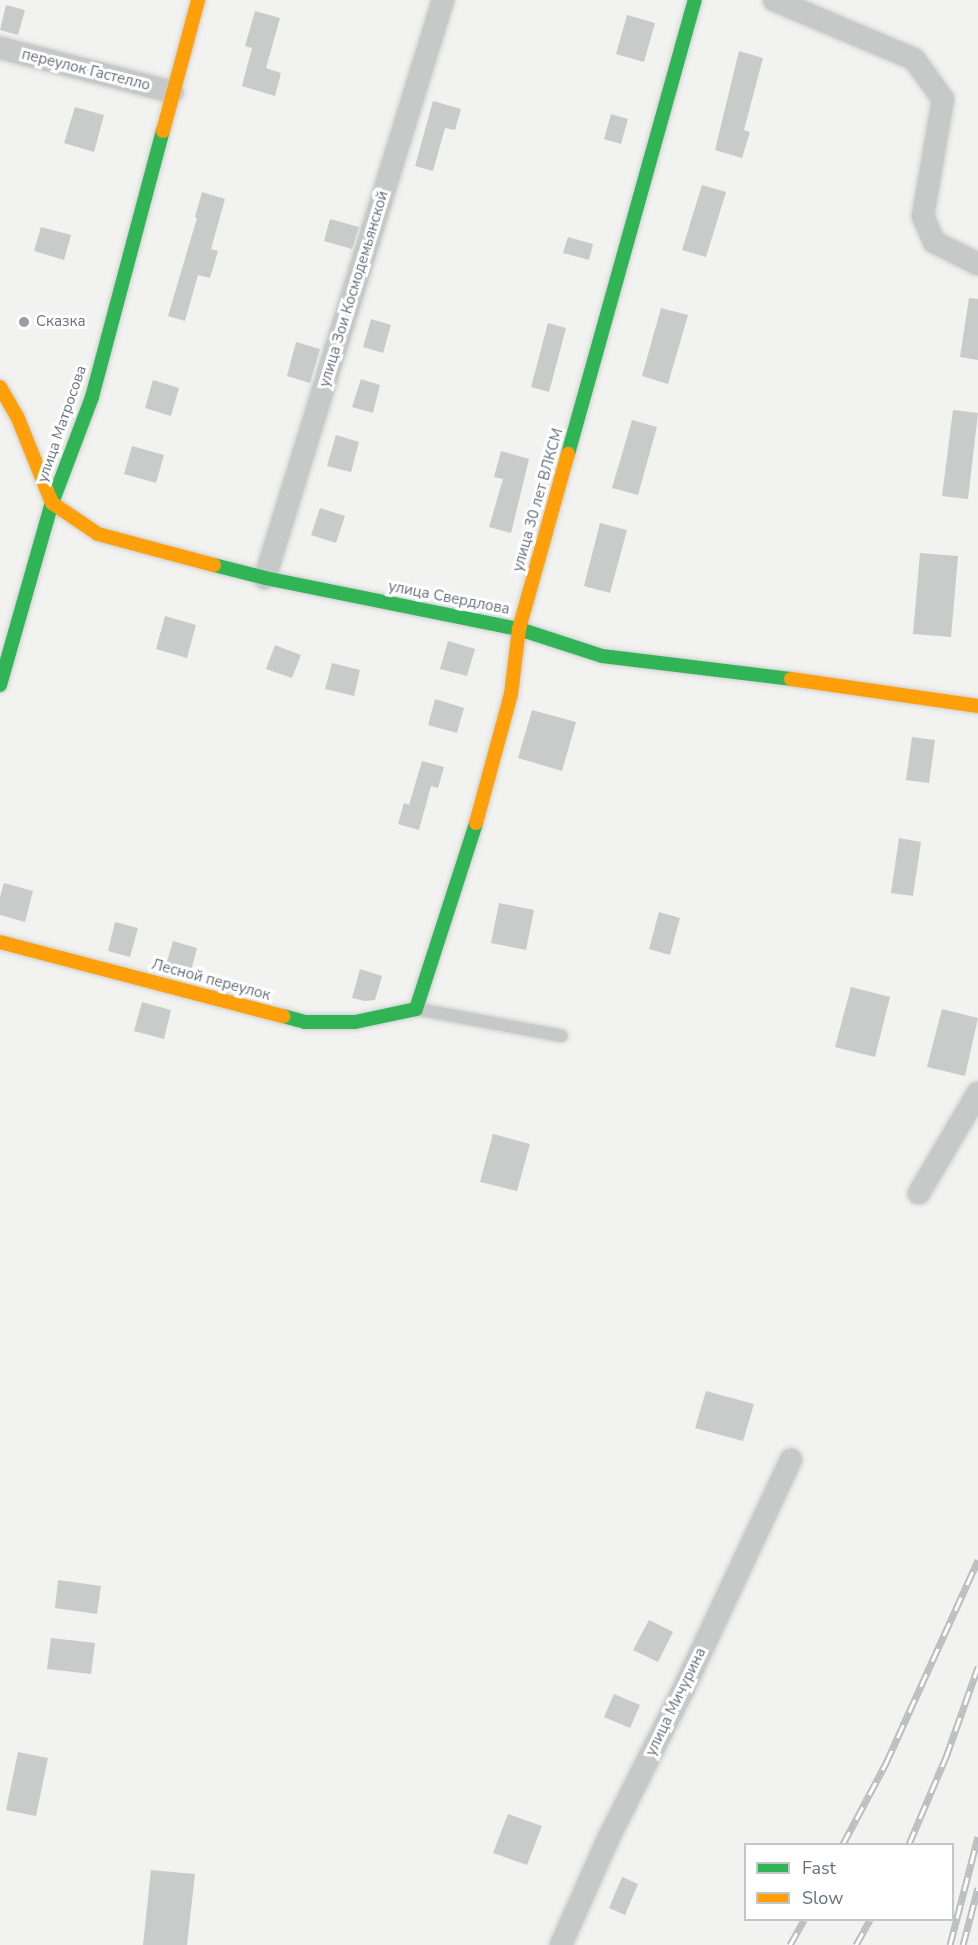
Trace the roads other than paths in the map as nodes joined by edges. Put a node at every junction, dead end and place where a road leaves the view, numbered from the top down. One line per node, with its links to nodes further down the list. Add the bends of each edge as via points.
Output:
1 (198, 0): 6 (street, улица Матросова)
2 (443, 0): 10 (street, улица Зои Космодемьянской)
3 (695, 0): 11 (street, улица 30 лет ВЛКСМ)
4 (774, 0): 7 (street, via 914,59 943,99 922,216 933,242)
5 (0, 48): 6 (street, переулок Гастелло)
6 (172, 92): 9 (street, улица Матросова, via 92,397)
7 (978, 264)
8 (0, 387): 9 (street, via 17,416)
9 (52, 503): 10 (street, улица Свердлова, via 98,534); 12 (street, улица Матросова)
10 (265, 578): 11 (street, улица Свердлова)
11 (519, 629): 13 (street, улица Свердлова, via 602,656); 15 (street, улица 30 лет ВЛКСМ, via 511,694 475,827)
12 (0, 685)
13 (978, 705)
14 (0, 942): 15 (street, Лесной переулок, via 305,1022 355,1022)
15 (416, 1009): 16 (lane)
16 (562, 1036)
17 (978, 1094): 18 (street)
18 (919, 1193)
19 (791, 1460): 20 (street, улица Мичурина)
20 (561, 1945)

